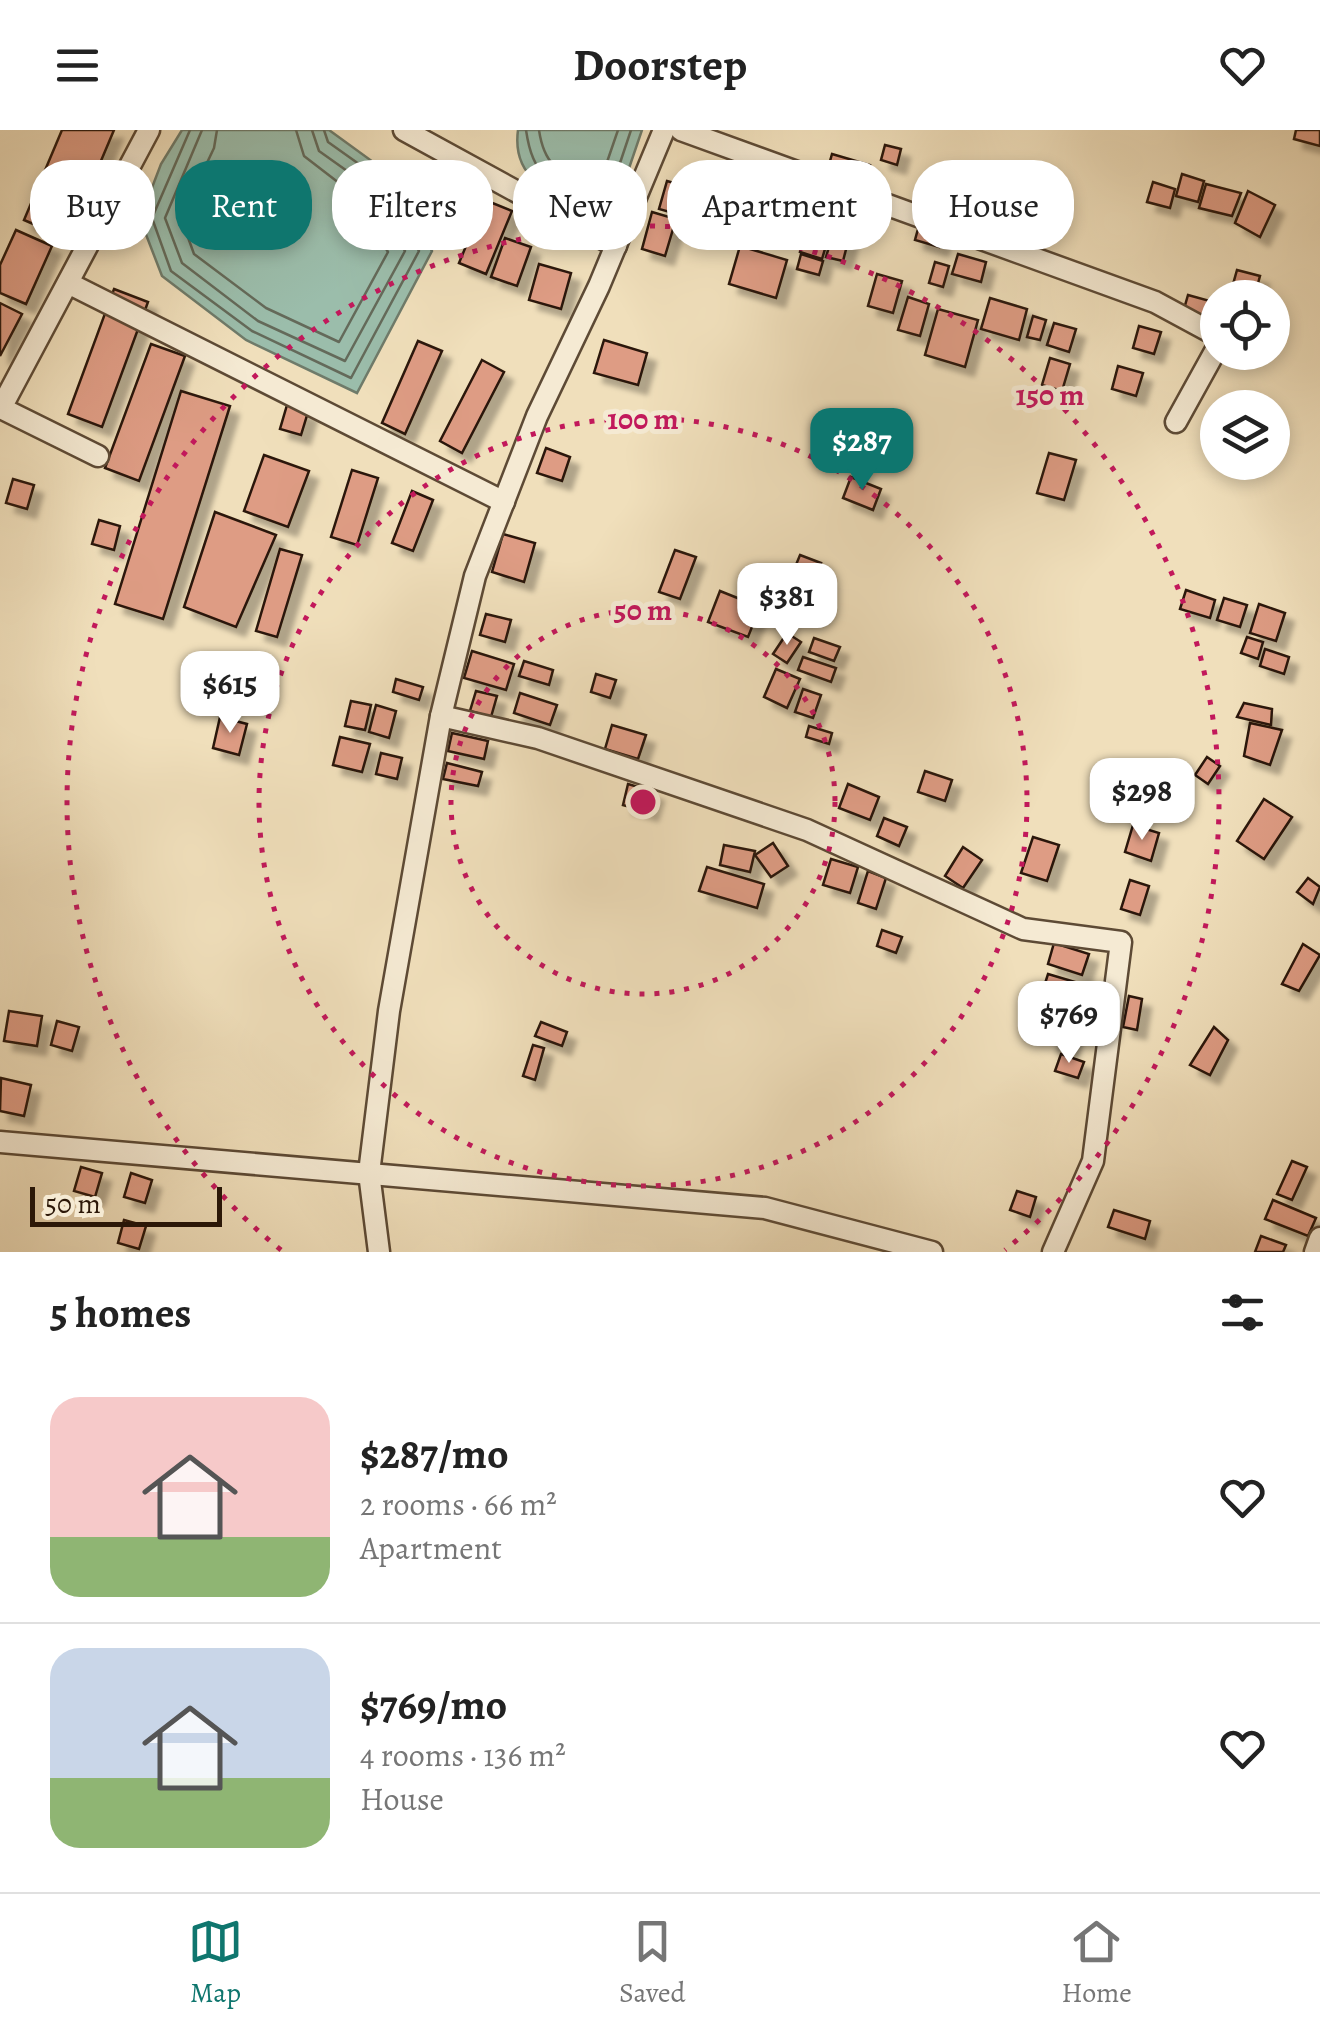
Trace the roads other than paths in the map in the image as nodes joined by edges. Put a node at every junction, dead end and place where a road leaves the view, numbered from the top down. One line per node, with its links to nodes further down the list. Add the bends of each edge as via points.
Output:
1 (149, 130): 8 (street)
2 (404, 130): 6 (street)
3 (664, 130): 5 (street)
4 (681, 130): 9 (street, via 1137,295)
5 (647, 171)
6 (513, 190)
7 (614, 250): 13 (street)
8 (68, 283): 12 (street, via 1,408); 13 (street)
9 (1200, 327)
10 (1205, 370): 11 (street)
11 (1176, 422)
12 (98, 456)
13 (504, 502): 14 (street, via 476,576)
14 (441, 716): 16 (street, via 389,1011); 20 (street, via 538,738 808,830 1022,929 1121,942 1093,1161)
15 (0, 1142): 16 (street)
16 (369, 1173): 18 (street); 19 (street, via 765,1208)
17 (1320, 1238): 21 (street)
18 (379, 1252)
19 (932, 1252)
20 (1054, 1252)
21 (1315, 1252)

